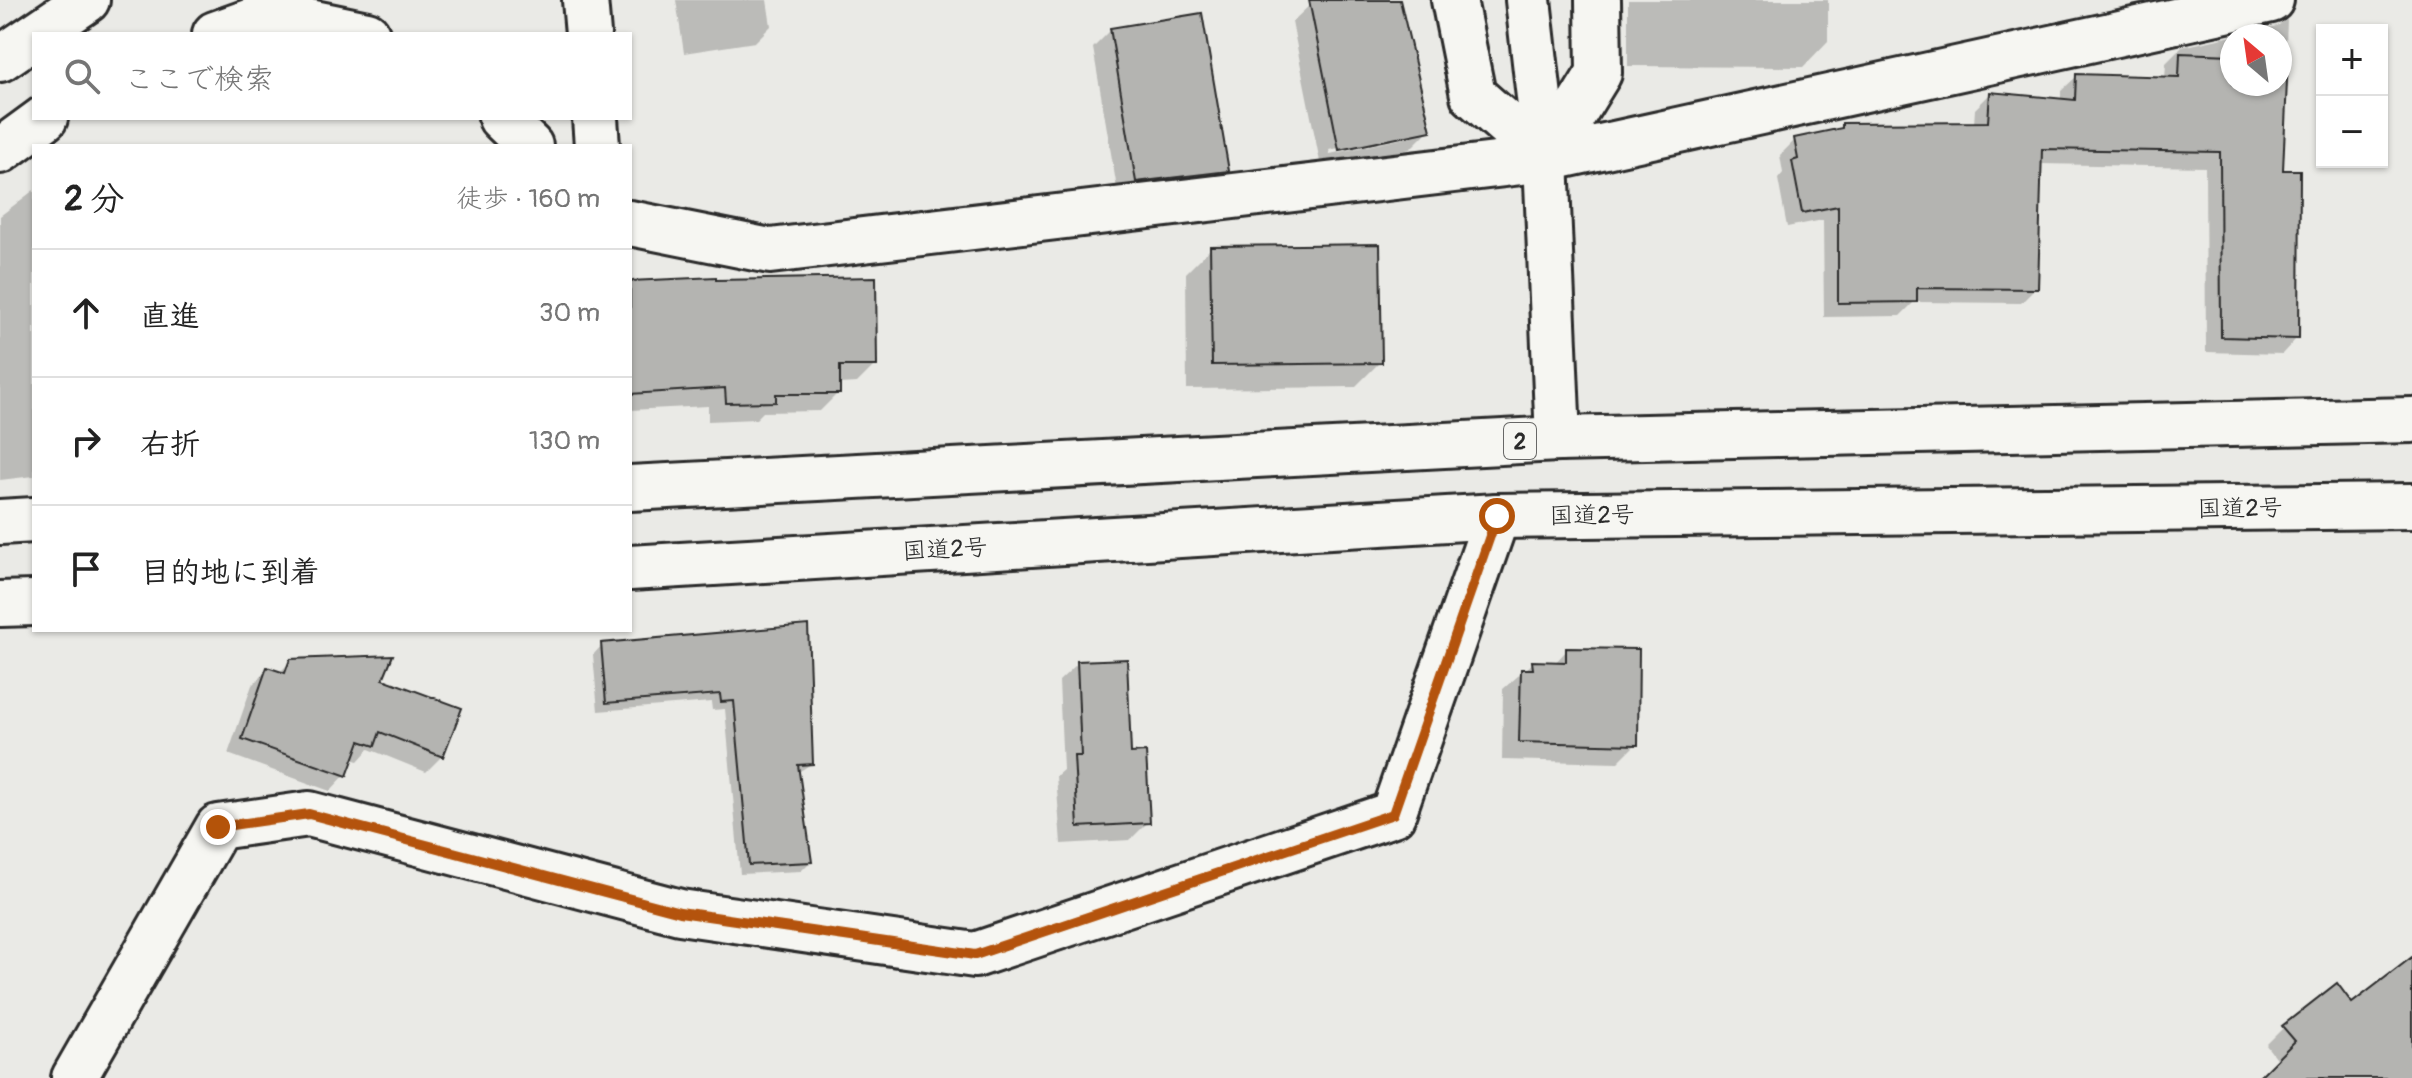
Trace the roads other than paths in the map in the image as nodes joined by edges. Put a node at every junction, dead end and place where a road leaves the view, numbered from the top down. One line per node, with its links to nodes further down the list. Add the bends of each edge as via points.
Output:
1 (87, 0): 7 (main road)
2 (585, 0): 10 (main road)
3 (1454, 0): 19 (main road, via 1473,95)
4 (1528, 0): 19 (main road)
5 (1598, 0): 19 (main road, via 1599,73)
6 (2271, 0): 19 (main road)
7 (40, 32)
8 (221, 32): 9 (main road, via 271,14)
9 (357, 32)
10 (588, 32)
11 (32, 38): 12 (main road)
12 (0, 59)
13 (42, 120): 18 (main road)
14 (503, 120): 16 (main road)
15 (595, 120): 17 (main road)
16 (528, 144)
17 (597, 144)
18 (0, 151)
19 (1546, 159): 20 (main road, via 770,251); 22 (main road)
20 (632, 223)
21 (2412, 420): 22 (main road, 2)
22 (1558, 439): 23 (main road, 2)
23 (632, 488)
24 (2412, 506): 25 (main road, 国道2号)
25 (1497, 516): 28 (main road, 国道2号); 31 (main road, via 1393,814 975,955 680,912 309,814 218,827)
26 (32, 520): 27 (main road)
27 (0, 522)
28 (632, 568)
29 (32, 603): 30 (main road)
30 (0, 604)
31 (74, 1078)

